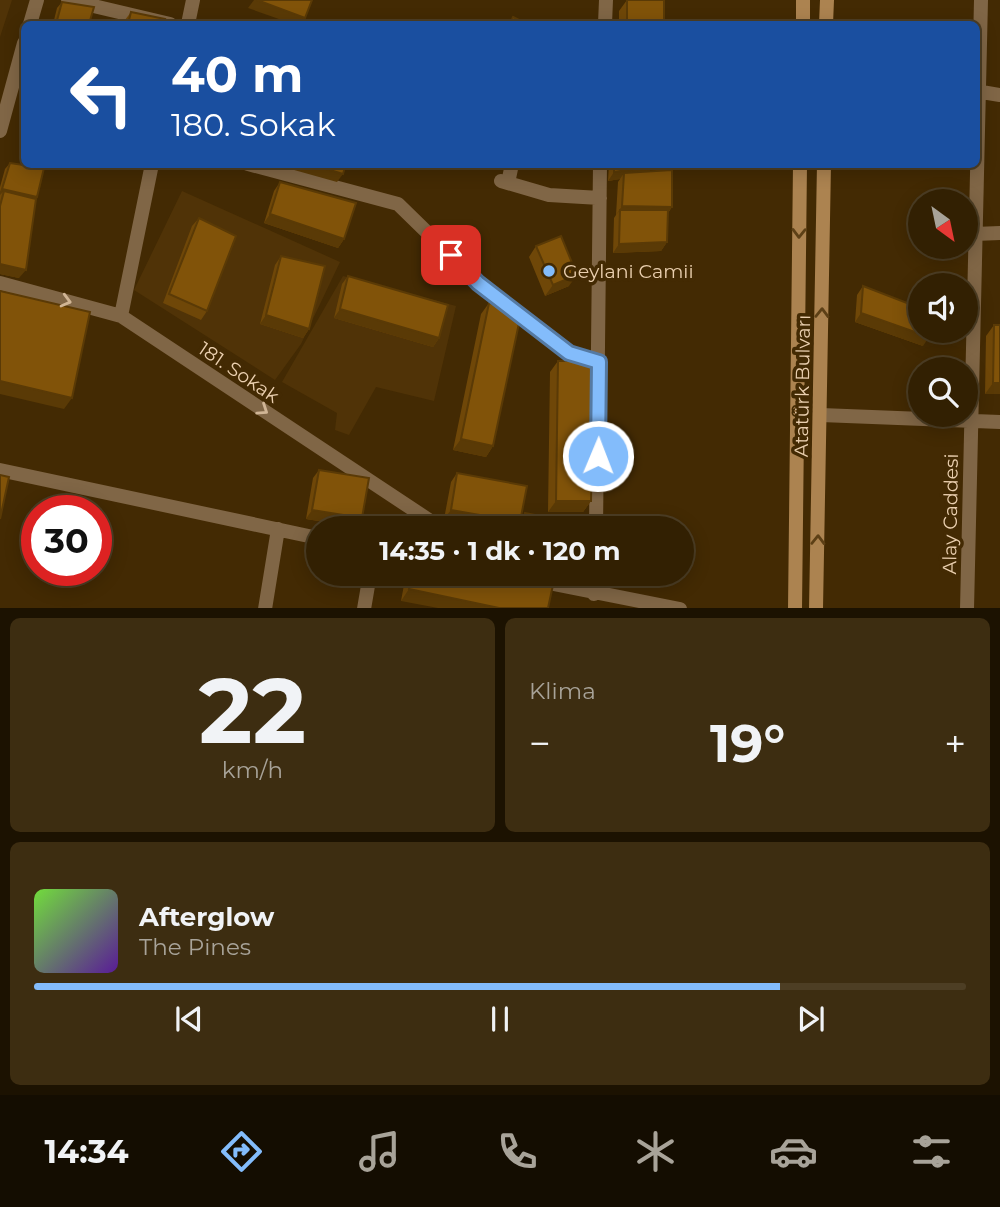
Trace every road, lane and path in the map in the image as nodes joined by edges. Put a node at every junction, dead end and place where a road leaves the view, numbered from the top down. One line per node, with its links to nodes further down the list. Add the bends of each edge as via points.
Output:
1 (37, 0): 8 (street)
2 (68, 0): 9 (street)
3 (193, 0): 10 (street)
4 (606, 0): 11 (street)
5 (803, 0): 12 (main road)
6 (827, 0): 13 (main road)
7 (981, 0): 14 (street, Alay Caddesi)
8 (31, 21)
9 (157, 21)
10 (189, 21)
11 (605, 21)
12 (803, 21)
13 (826, 21)
14 (980, 31)
15 (21, 54): 18 (street)
16 (980, 92): 17 (street)
17 (1000, 95)
18 (0, 131)
19 (151, 168): 32 (street)
20 (263, 168): 34 (street, via 398,204 478,283 569,353)
21 (510, 168): 27 (street, via 505,182 549,195)
22 (600, 168): 27 (street)
23 (800, 168): 52 (main road, Atatürk Bulvarı, one-way to 52)
24 (824, 168): 35 (main road, Atatürk Bulvarı, one-way to 24)
25 (976, 168): 26 (street, Alay Caddesi)
26 (976, 189)
27 (600, 198): 34 (street)
28 (1000, 233): 29 (street)
29 (978, 234)
30 (974, 259): 33 (street, Alay Caddesi)
31 (0, 283): 32 (street, 181. Sokak, one-way to 32)
32 (121, 316): 41 (street, 181. Sokak, one-way to 41)
33 (972, 357)
34 (599, 362): 42 (street)
35 (821, 415): 36 (street); 53 (main road, Atatürk Bulvarı, one-way to 35)
36 (908, 420)
37 (1000, 422): 38 (street)
38 (978, 423)
39 (971, 427): 54 (street, Alay Caddesi)
40 (0, 470): 43 (street)
41 (423, 516)
42 (596, 516)
43 (278, 529): 44 (street); 49 (street)
44 (306, 535)
45 (368, 586): 50 (street)
46 (558, 586): 48 (street)
47 (594, 586): 48 (street)
48 (594, 594): 51 (street)
49 (265, 608)
50 (364, 608)
51 (675, 608)
52 (795, 608)
53 (816, 608)
54 (967, 608)

